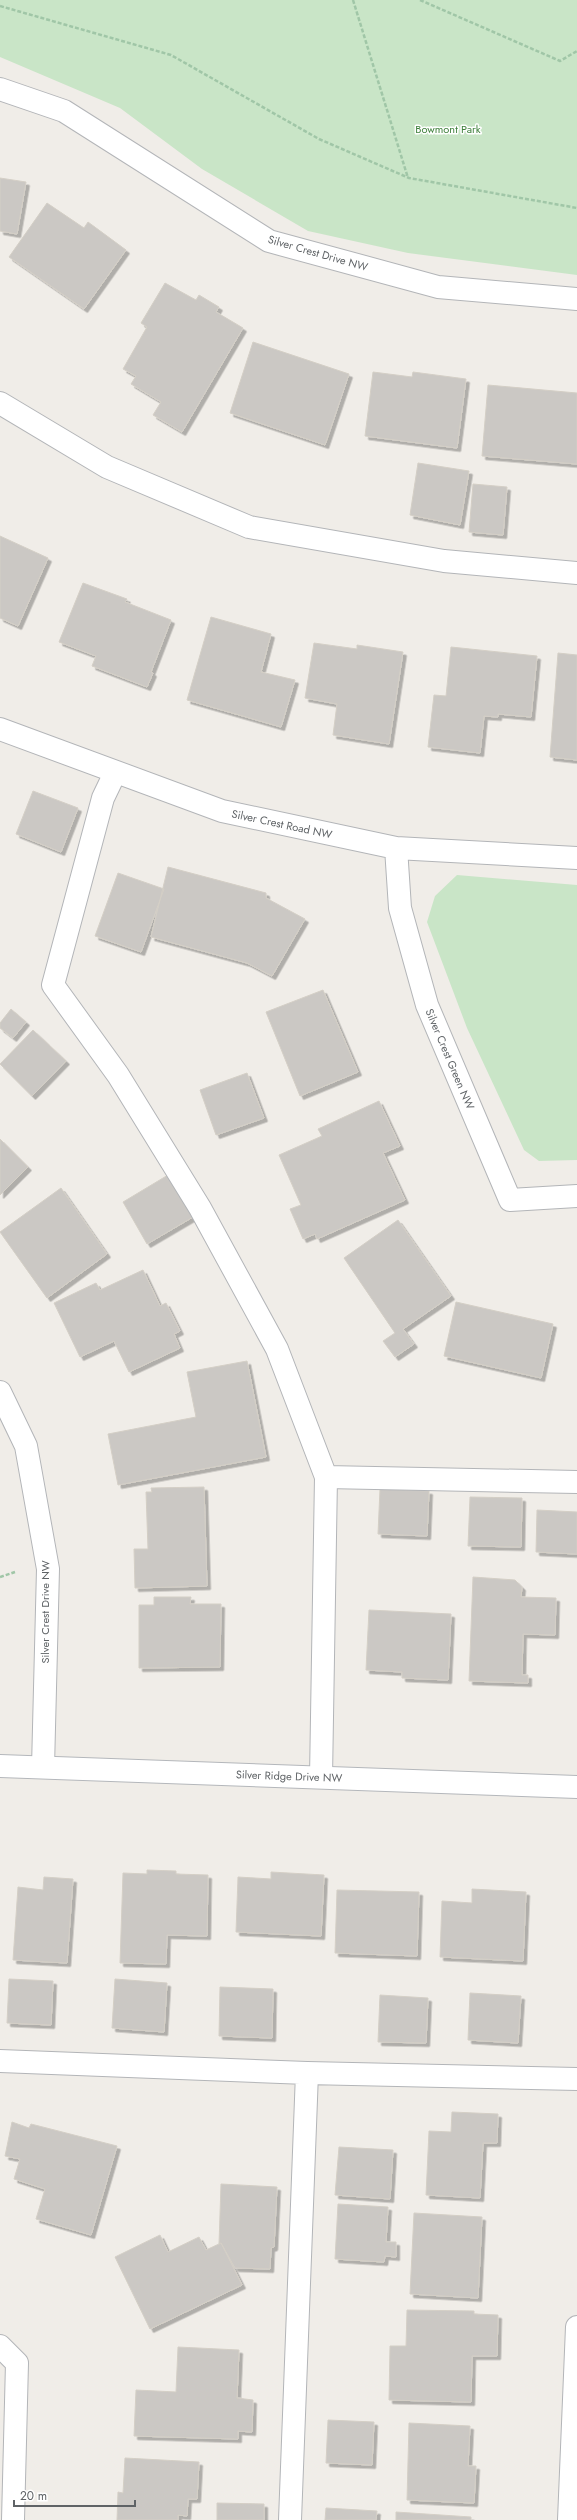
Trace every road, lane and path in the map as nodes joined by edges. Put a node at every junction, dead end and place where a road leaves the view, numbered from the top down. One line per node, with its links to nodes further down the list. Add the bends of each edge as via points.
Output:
1 (353, 0): 6 (path)
2 (420, 0): 4 (path, via 560,61)
3 (0, 6): 6 (path, via 171,55 319,140)
4 (577, 50)
5 (0, 89): 8 (street, Silver Crest Drive NW, via 64,111 269,241 438,287)
6 (409, 178): 7 (path)
7 (577, 208)
8 (577, 299)
9 (0, 403): 10 (street, via 108,467 249,527 444,561)
10 (577, 573)
11 (0, 729): 12 (street, Silver Crest Road NW)
12 (115, 773): 13 (street, Silver Crest Road NW, via 222,811); 17 (street, via 103,798 53,985 118,1075 200,1208 277,1349)
13 (396, 848): 14 (street, Silver Crest Road NW); 15 (street, Silver Crest Green NW, via 400,908 427,1005 510,1200)
14 (577, 858)
15 (577, 1196)
16 (0, 1392): 20 (street, Silver Crest Drive NW, via 26,1446 48,1569)
17 (326, 1477): 18 (street); 21 (street)
18 (577, 1482)
19 (0, 1766): 20 (street, Silver Ridge Drive NW)
20 (43, 1767): 21 (street, Silver Ridge Drive NW)
21 (321, 1777): 22 (street, Silver Ridge Drive NW)
22 (577, 1787)
23 (0, 2061): 24 (street)
24 (307, 2073): 25 (street); 29 (street)
25 (577, 2079)
26 (577, 2327): 30 (street)
27 (0, 2346): 28 (street, via 17,2363)
28 (13, 2520)
29 (290, 2520)
30 (569, 2520)

